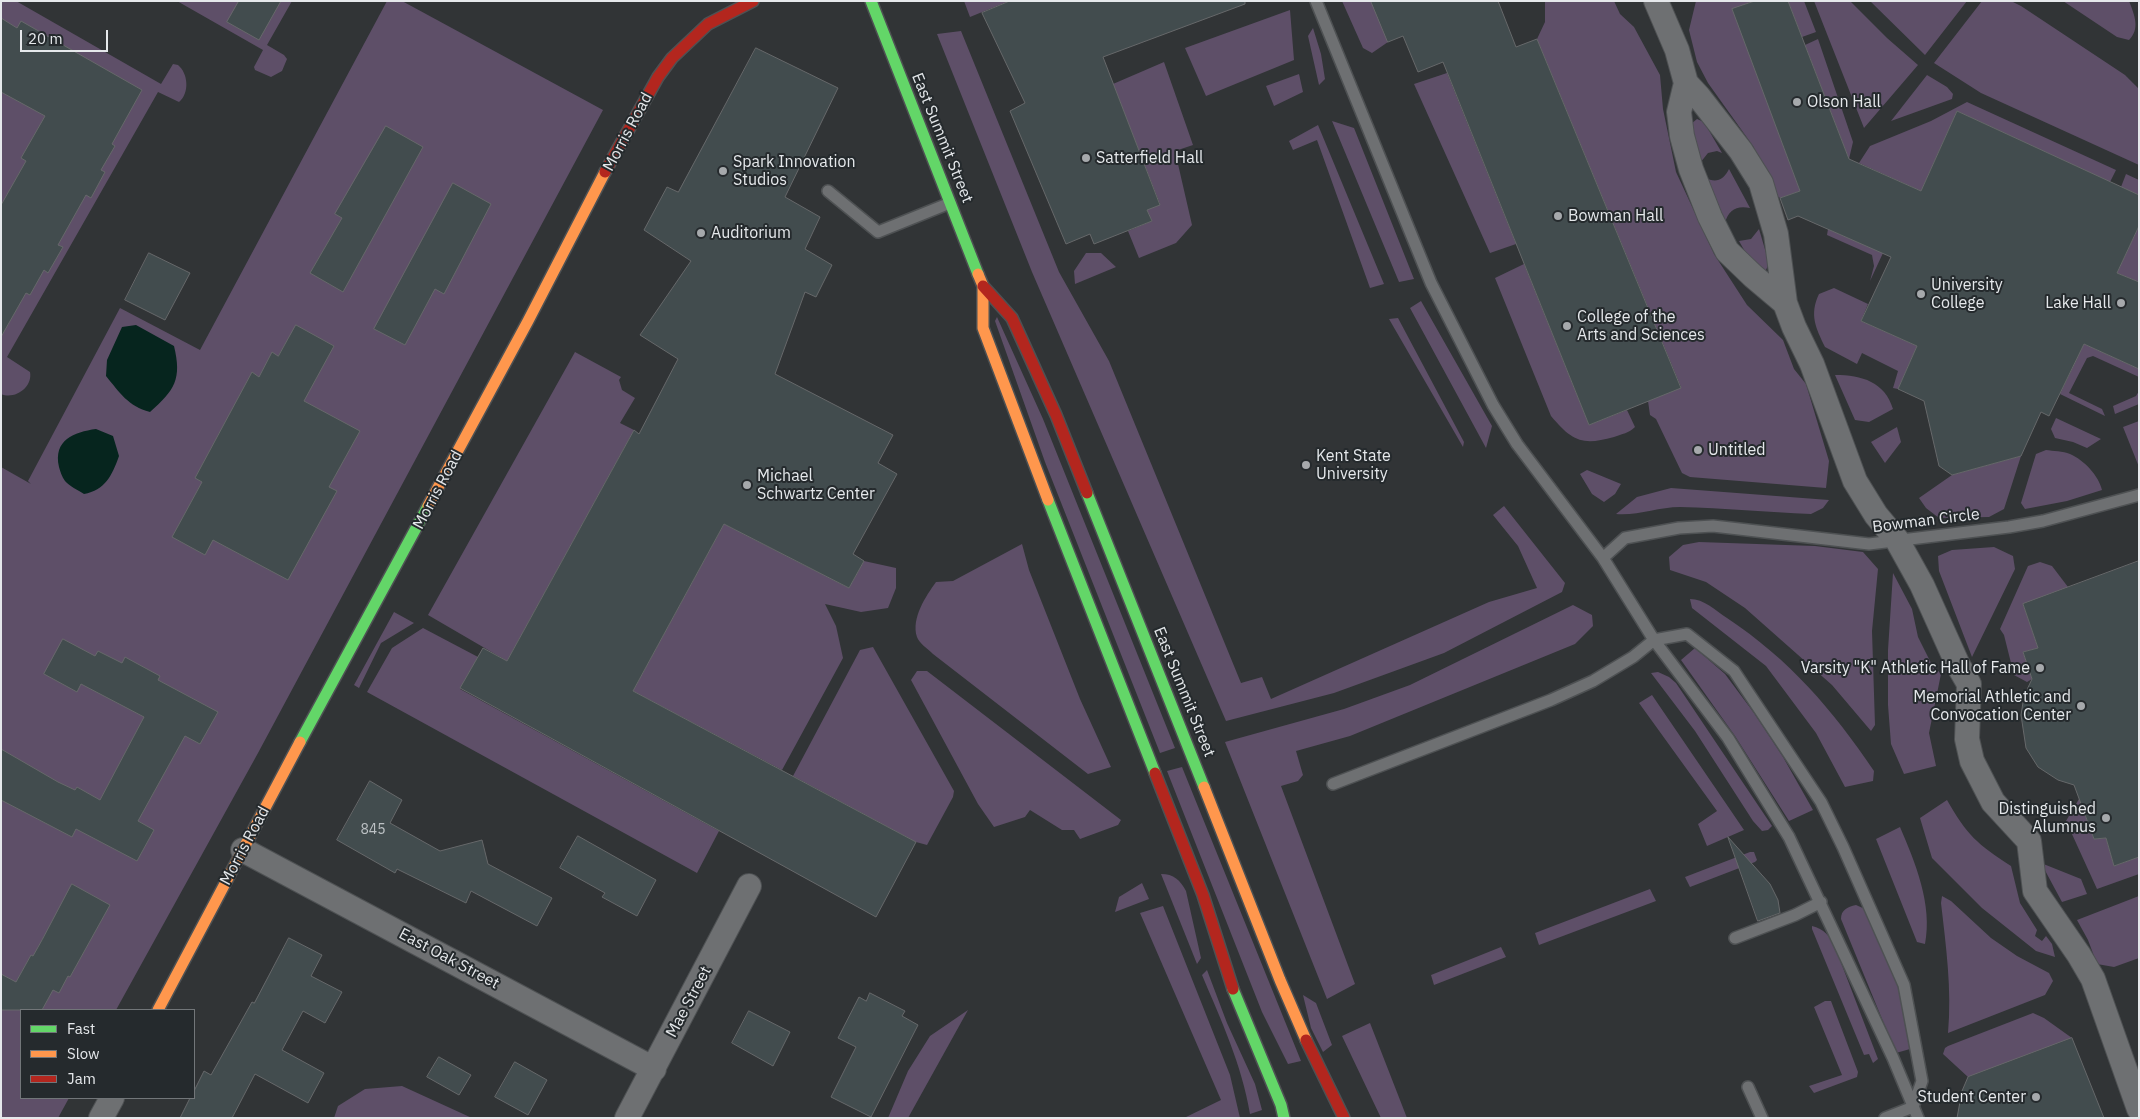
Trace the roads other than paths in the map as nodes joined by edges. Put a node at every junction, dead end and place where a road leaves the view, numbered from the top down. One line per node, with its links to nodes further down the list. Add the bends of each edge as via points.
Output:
1 (753, 1): 15 (main road, Morris Road, via 708,24 672,58 658,77)
2 (871, 1): 7 (main road, East Summit Street)
3 (1316, 1): 12 (lane, via 1431,283 1493,405 1517,444)
4 (1656, 1): 5 (street, via 1677,50)
5 (1686, 84): 9 (street, via 1741,151 1761,183 1776,234); 9 (street, via 1679,112 1682,136 1691,170 1710,217 1727,251)
6 (828, 192): 7 (lane, via 878,232)
7 (950, 203): 8 (main road, East Summit Street)
8 (983, 286): 27 (main road, East Summit Street, via 984,328 1015,416 1203,895 1233,990); 28 (main road, East Summit Street, via 1012,318 1056,415 1280,980)
9 (1785, 303): 11 (street, via 1812,364 1855,481 1876,515)
10 (2139, 495): 11 (lane, Bowman Circle, via 2043,521)
11 (1897, 540): 12 (lane, Bowman Circle, via 1869,544 1713,526 1679,528 1625,538); 23 (street, via 1969,684 1968,739 1972,761 1993,802 2030,841 2035,891 2093,979)
12 (1603, 558): 13 (lane)
13 (1654, 640): 14 (lane, via 1633,657 1551,700); 17 (lane, via 1728,738 1789,837); 24 (lane, via 1687,634 1734,671 1821,802 1904,985 1922,1081)
14 (1333, 784)
15 (243, 850): 19 (main road, Morris Road); 20 (street, East Oak Street)
16 (749, 886): 20 (street, Mae Street)
17 (1821, 902): 18 (lane); 24 (lane)
18 (1735, 938)
19 (159, 1009)
20 (654, 1068): 26 (street, Mae Street)
21 (1748, 1087): 29 (lane)
22 (111, 1099): 25 (street)
23 (2139, 1109)
24 (1915, 1112): 30 (lane)
25 (101, 1118)
26 (627, 1118)
27 (1284, 1118)
28 (1344, 1118)
29 (1762, 1118)
30 (1885, 1118)

